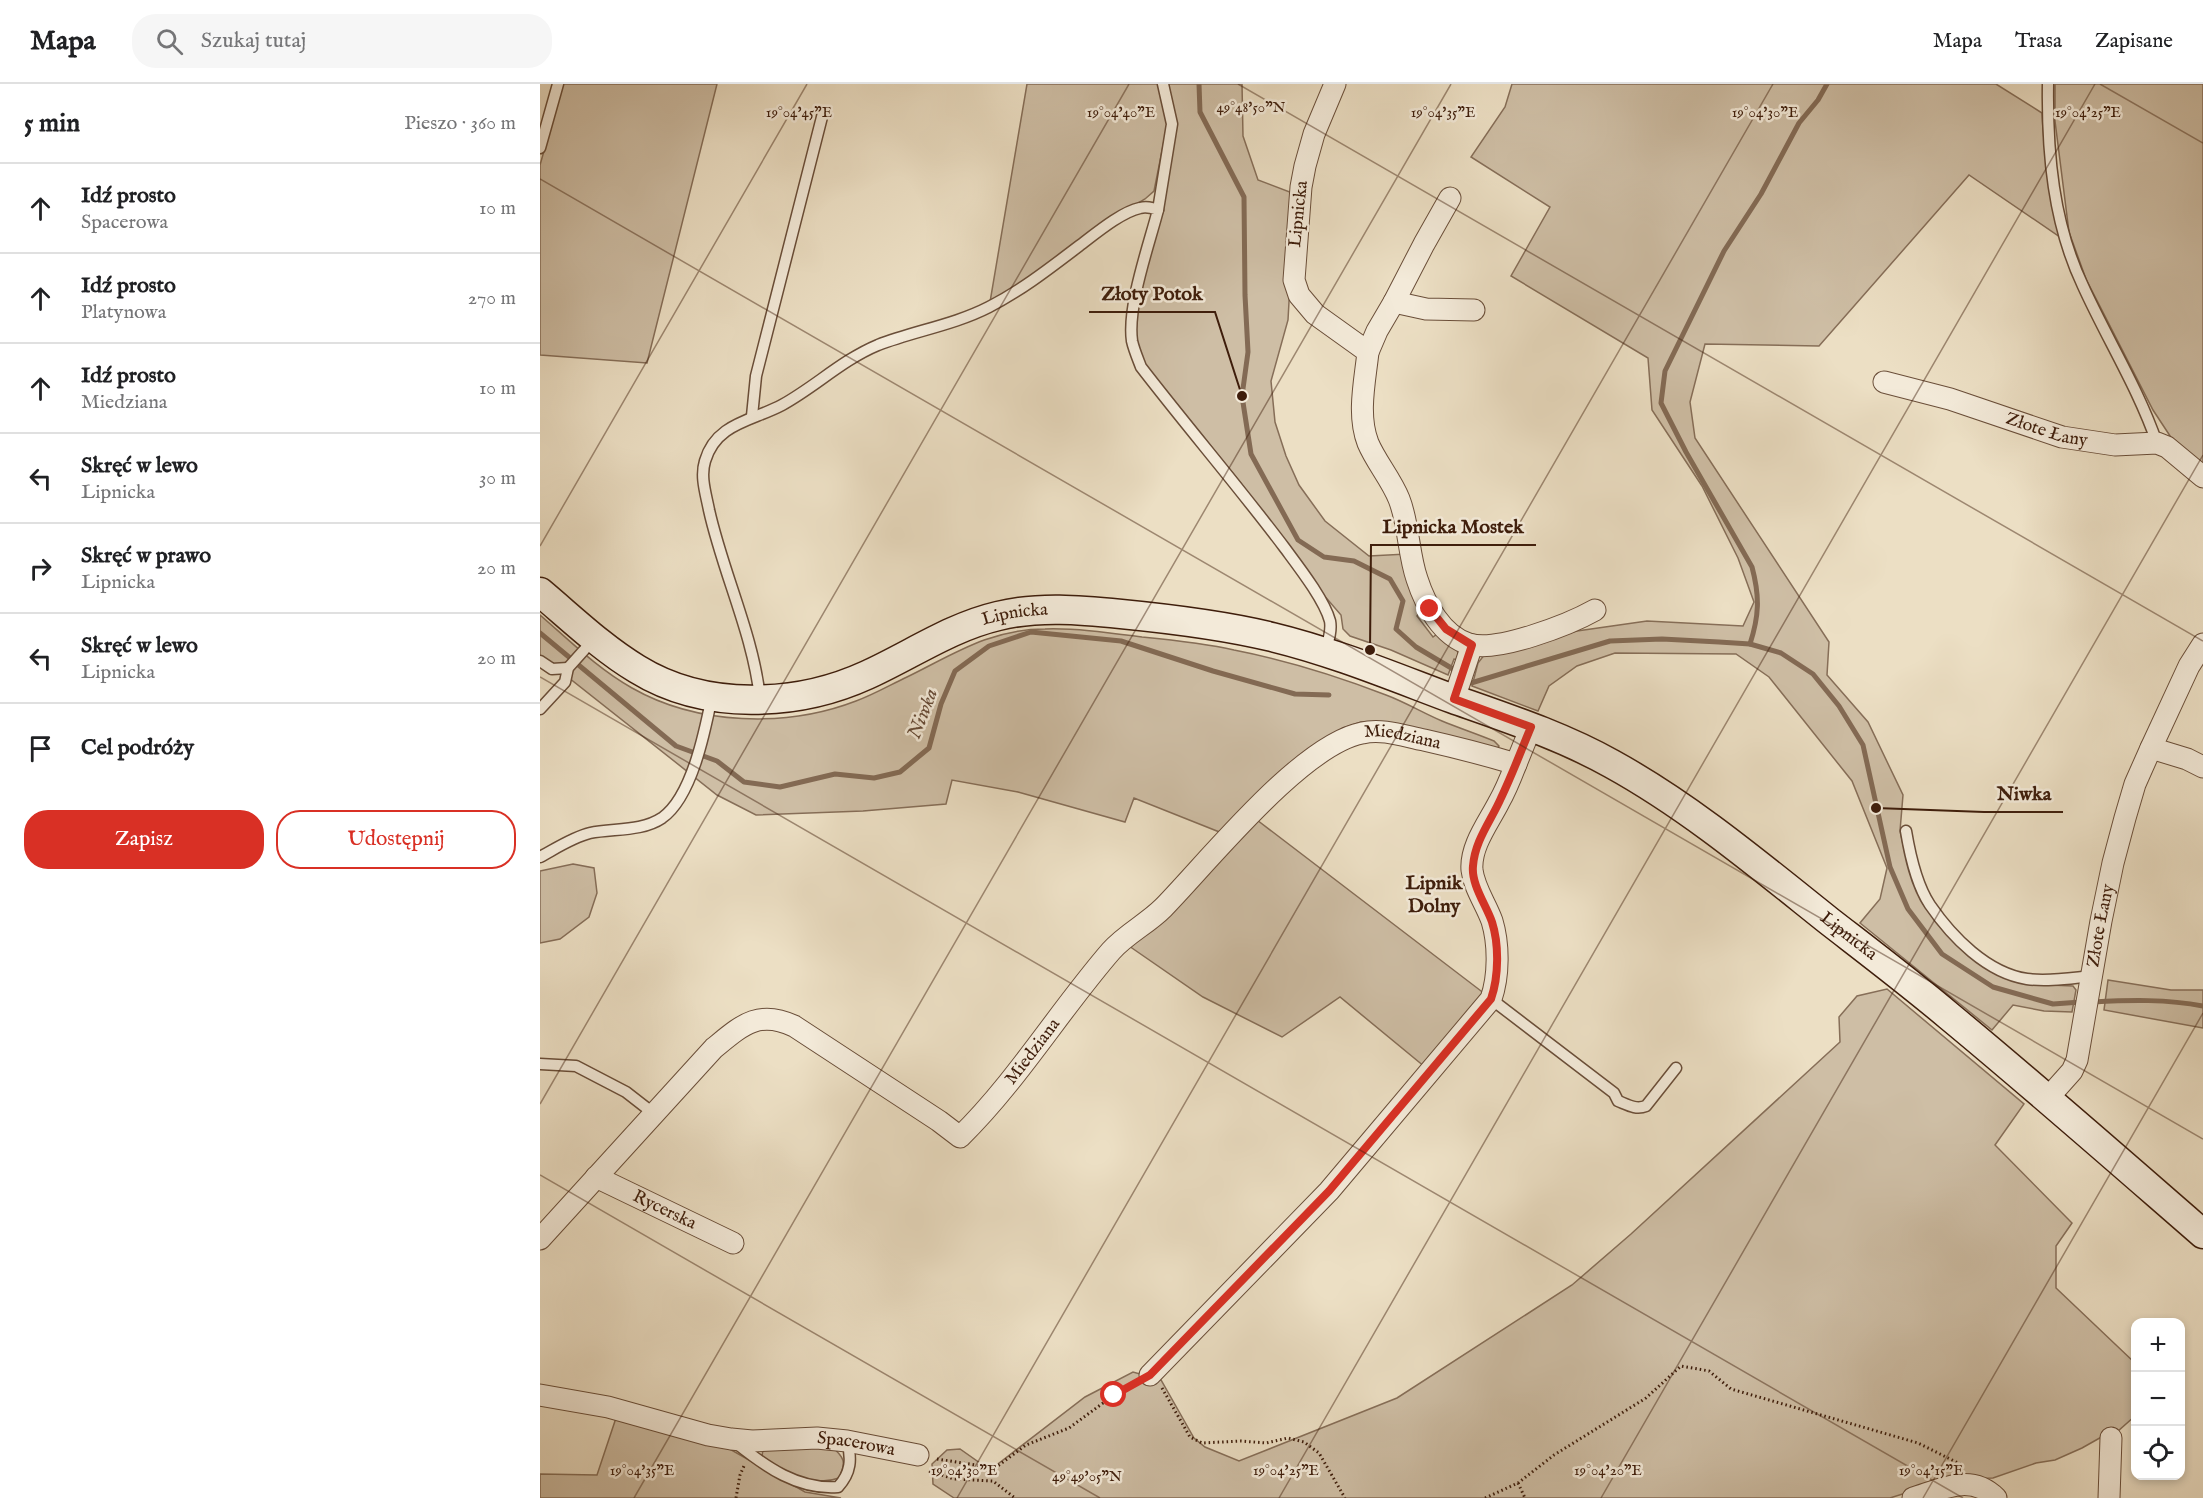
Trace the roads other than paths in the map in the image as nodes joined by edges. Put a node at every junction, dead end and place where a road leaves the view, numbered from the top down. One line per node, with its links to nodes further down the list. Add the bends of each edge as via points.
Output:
1 (558, 84): 6 (lane)
2 (1163, 84): 8 (lane, via 1172,124)
3 (1335, 84): 11 (street, Lipnicka, via 1305,166 1294,280 1299,295 1315,314)
4 (2048, 84): 14 (lane, via 2052,174 2064,235 2082,284 2146,412)
5 (823, 113): 13 (lane, via 756,376)
6 (540, 148)
7 (1450, 198): 9 (street)
8 (1158, 210): 13 (lane, via 1140,208 1126,214 1031,283 988,308 878,345 848,360 781,405); 21 (lane, via 1132,314 1136,355 1255,508 1327,611 1331,623)
9 (1394, 302): 10 (street, via 1426,309); 11 (street)
10 (1474, 310)
11 (1368, 352): 20 (street, via 1362,413 1368,442 1400,500 1416,578 1430,609)
12 (1884, 382): 14 (street, Złote Łany, via 1950,399 2062,437 2115,445)
13 (752, 416): 26 (lane, via 714,442 702,473 714,532 758,673)
14 (2157, 443): 15 (street)
15 (2203, 477)
16 (540, 592): 18 (street, Lipnicka)
17 (1595, 610): 20 (street, via 1524,639)
18 (591, 642): 23 (lane); 25 (street, Lipnicka, via 654,679)
19 (2203, 644): 29 (street, Złote Łany)
20 (1470, 651): 24 (street)
21 (1325, 652): 24 (street, Lipnicka); 26 (street, Lipnicka, via 1182,620 1030,610 977,621 870,674 832,688)
22 (540, 661): 23 (lane, via 552,669)
23 (568, 668): 27 (lane, via 565,682)
24 (1457, 691): 28 (street, Lipnicka)
25 (712, 696): 26 (street, Lipnicka); 33 (lane, via 691,775 678,801 661,818 636,827 588,833)
26 (760, 699)
27 (540, 709)
28 (1531, 727): 30 (street); 38 (street, Lipnicka, via 1612,764 1667,797 1944,1011)
29 (2151, 748): 31 (street); 34 (street, Złote Łany, via 2135,784 2113,863)
30 (1516, 764): 35 (street, via 1474,852 1472,869 1492,923 1496,948); 39 (street, Miedziana, via 1380,732 1362,732 1324,751 1275,791 1161,909 1112,950 985,1113 960,1137 794,1026 764,1018 737,1029 714,1048)
31 (2203, 767)
32 (1906, 831): 34 (lane, via 1912,864 1929,904 1976,955 2026,979)
33 (540, 857)
34 (2091, 980): 38 (street, Złote Łany, via 2077,1060)
35 (1491, 999): 37 (lane, via 1626,1104 1646,1106); 44 (street, via 1329,1191)
36 (540, 1064): 39 (lane, via 576,1066 626,1092)
37 (1676, 1068)
38 (2047, 1099): 41 (street, Lipnicka)
39 (653, 1113): 40 (street, Miedziana)
40 (596, 1177): 42 (street, Miedziana); 43 (street, Rycerska)
41 (2203, 1234)
42 (540, 1239)
43 (733, 1243)
44 (1150, 1375)
45 (540, 1395): 47 (street, Spacerowa, via 608,1407)
46 (2111, 1438): 52 (street)
47 (731, 1439): 48 (street, Spacerowa); 48 (lane, via 791,1480 821,1489 838,1487 845,1480 851,1454)
48 (847, 1441): 49 (street, Spacerowa)
49 (918, 1455)
50 (1991, 1494): 51 (street, via 1973,1484 1955,1485)
51 (1913, 1498)
52 (2109, 1498)

